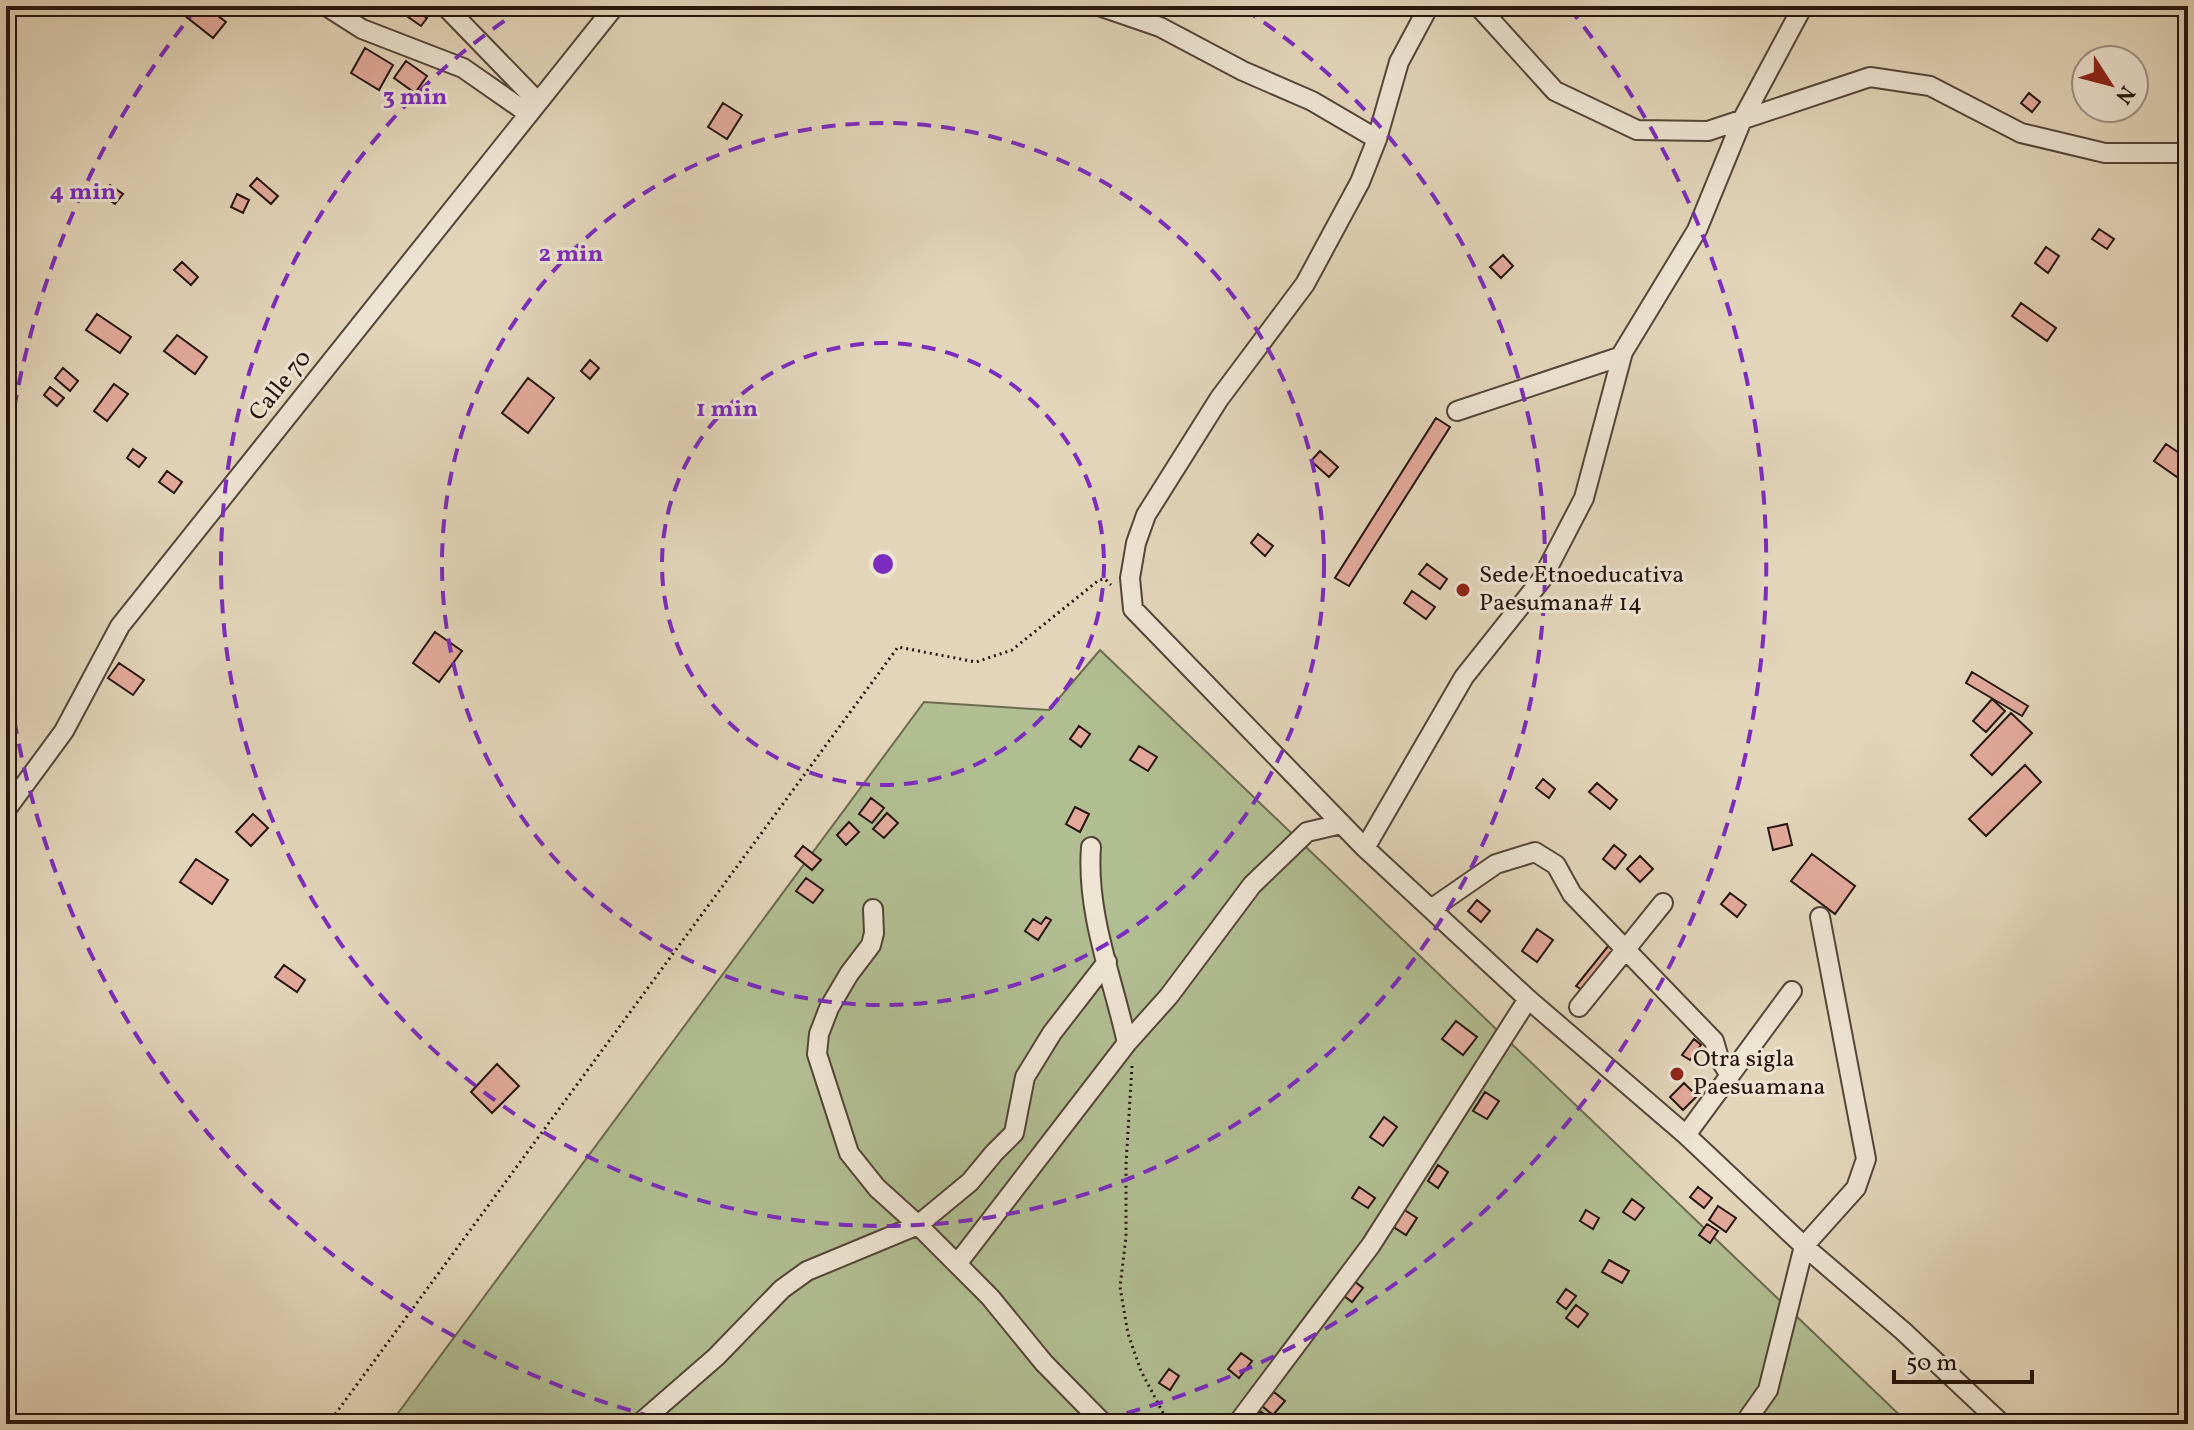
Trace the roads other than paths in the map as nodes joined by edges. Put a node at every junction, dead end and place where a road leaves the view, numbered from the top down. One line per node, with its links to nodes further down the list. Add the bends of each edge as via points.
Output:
1 (326, 6): 8 (street, via 362,29 463,68)
2 (445, 6): 8 (street)
3 (615, 6): 8 (street, Calle 70)
4 (1099, 6): 10 (street, via 1160,27)
5 (1429, 6): 10 (street, via 1399,62)
6 (1478, 6): 9 (street, via 1555,91 1637,130 1708,131)
7 (1803, 6): 9 (street)
8 (534, 108): 14 (street, Calle 70, via 120,626 64,731)
9 (1742, 120): 11 (street, via 1870,77 1930,86 2021,133 2105,153); 12 (street, via 1697,230)
10 (1377, 139): 15 (street, via 1305,284 1219,399 1146,515 1130,578 1133,609)
11 (2188, 153)
12 (1622, 356): 13 (street); 17 (street, via 1577,512 1542,579 1464,677)
13 (1457, 411)
14 (6, 810)
15 (1341, 824): 17 (street); 27 (street, via 1307,832 1252,885)
16 (1091, 847): 23 (street, via 1096,927)
17 (1365, 848): 20 (street)
18 (1663, 903): 22 (street)
19 (873, 909): 30 (street, via 871,945 829,1008 817,1054 849,1153 877,1188)
20 (1431, 909): 22 (street, via 1496,864 1535,852 1556,865 1572,894); 25 (street)
21 (1820, 917): 31 (street, via 1866,1159 1856,1188)
22 (1625, 950): 26 (street); 28 (street, via 1714,1041)
23 (1107, 962): 27 (street); 30 (street, via 1025,1077 1011,1138 970,1182)
24 (1792, 991): 28 (street)
25 (1528, 999): 29 (street); 35 (street, via 1371,1245)
26 (1579, 1007)
27 (1127, 1043): 32 (street)
28 (1730, 1075): 29 (street)
29 (1686, 1135): 31 (street)
30 (918, 1225): 32 (street); 33 (street, via 807,1271)
31 (1804, 1246): 36 (street, via 1768,1390); 37 (street)
32 (957, 1264): 34 (street)
33 (639, 1424)
34 (1104, 1424)
35 (1237, 1424)
36 (1744, 1424)
37 (2002, 1424)

